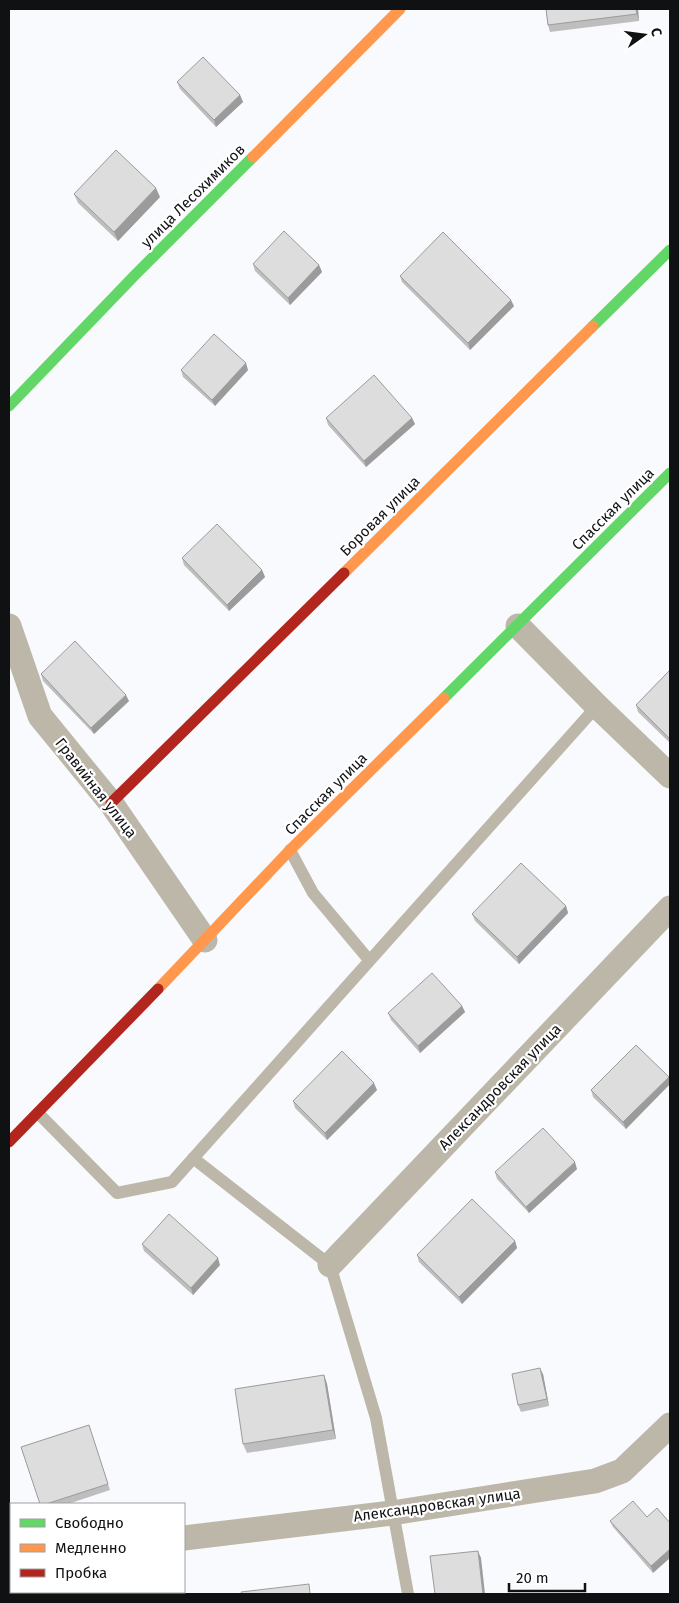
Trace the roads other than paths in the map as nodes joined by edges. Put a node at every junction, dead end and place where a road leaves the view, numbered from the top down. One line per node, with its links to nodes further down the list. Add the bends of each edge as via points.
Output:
1 (400, 9): 3 (street, улица Лесохимиков)
2 (670, 250): 9 (street, Боровая улица)
3 (9, 406)
4 (670, 473): 6 (street, Спасская улица)
5 (9, 626): 9 (street, Гравийная улица, via 40,716)
6 (518, 626): 7 (street); 10 (street, Спасская улица)
7 (597, 706): 8 (street); 13 (lane)
8 (670, 776)
9 (111, 803): 12 (street, Гравийная улица)
10 (290, 850): 12 (street, Спасская улица); 13 (lane, via 313,893)
11 (670, 908): 17 (street, Александровская улица)
12 (205, 940): 14 (street, Спасская улица)
13 (369, 960): 16 (lane)
14 (38, 1112): 15 (street, Спасская улица); 16 (lane, via 117,1193 172,1182)
15 (9, 1142)
16 (193, 1158): 17 (lane)
17 (330, 1265): 19 (lane, via 376,1418)
18 (670, 1425): 19 (street, Александровская улица, via 622,1471 595,1481)
19 (392, 1513): 20 (street, Александровская улица); 21 (lane)
20 (185, 1538)
21 (408, 1594)

